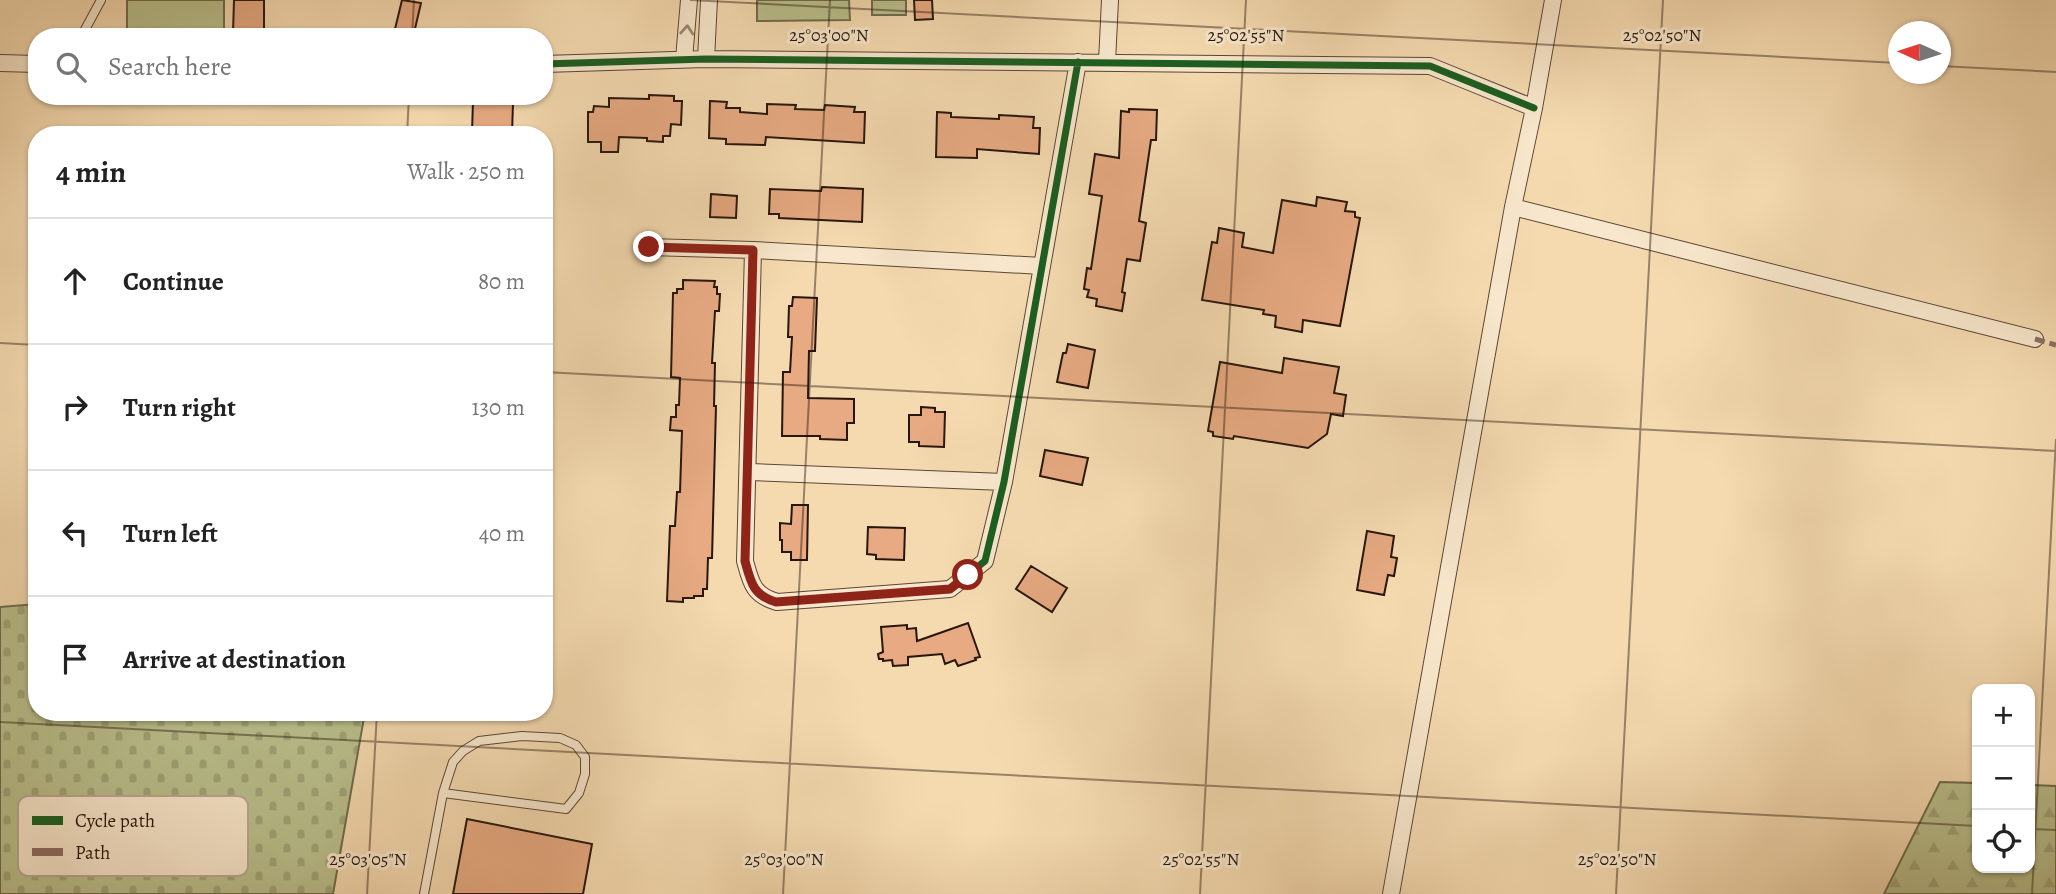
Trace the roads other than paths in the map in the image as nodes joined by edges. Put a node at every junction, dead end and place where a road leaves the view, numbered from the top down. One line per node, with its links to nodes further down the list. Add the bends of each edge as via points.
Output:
1 (101, 0): 6 (lane)
2 (689, 0): 7 (street, one-way to 2)
3 (709, 0): 8 (street)
4 (1110, 0): 11 (street)
5 (1553, 0): 14 (street)
6 (86, 28)
7 (684, 59): 8 (street); 13 (street)
8 (706, 59): 10 (street)
9 (0, 62): 12 (street)
10 (1078, 62): 11 (street); 18 (street)
11 (1108, 62): 14 (street, via 1430,66)
12 (28, 64)
13 (553, 64)
14 (1534, 108): 15 (street)
15 (1513, 207): 19 (street); 24 (street)
16 (649, 247): 17 (street)
17 (753, 250): 18 (street); 20 (street)
18 (1042, 267): 21 (street)
19 (2035, 339)
20 (748, 472): 21 (street); 21 (street, via 745,561 751,583 762,598 776,602 950,589 985,561)
21 (1004, 481)
22 (443, 793): 22 (lane, via 453,762 479,741 560,738 576,745 585,757 579,793 566,809); 23 (lane)
23 (424, 894)
24 (1391, 894)

